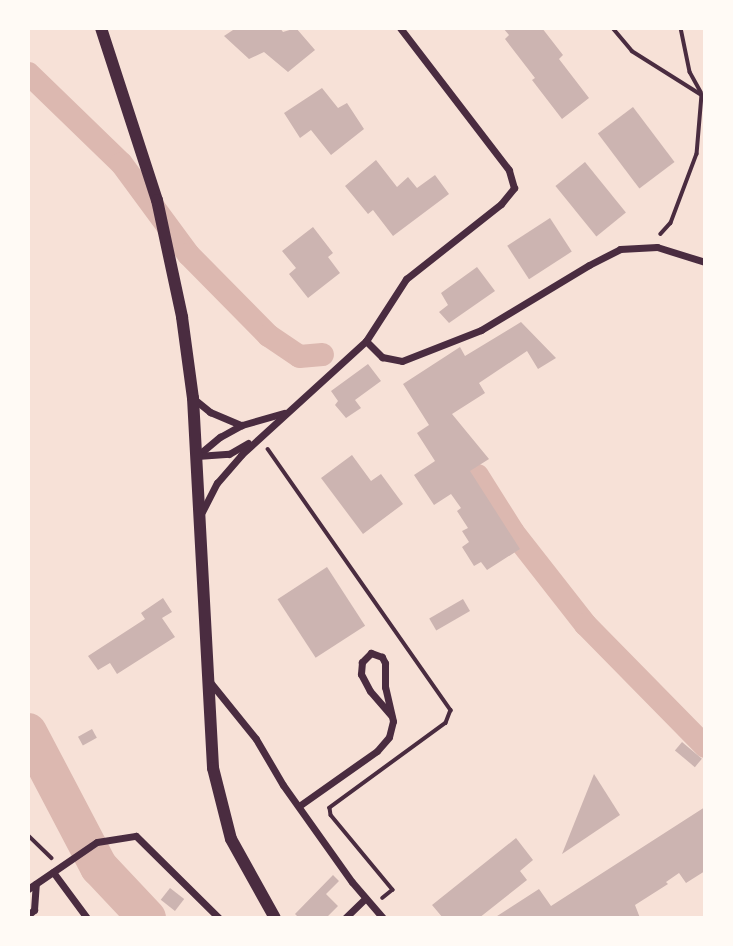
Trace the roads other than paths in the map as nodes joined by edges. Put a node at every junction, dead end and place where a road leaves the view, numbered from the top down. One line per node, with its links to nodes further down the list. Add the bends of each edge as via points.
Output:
1 (101, 28): 5 (street, via 165,232)
2 (400, 28): 4 (street, via 509,170 514,188 501,204 406,279)
3 (705, 262): 4 (street, via 639,246 604,256 481,330 402,360 382,357)
4 (366, 341): 6 (street)
5 (193, 398): 7 (street, via 210,412); 9 (street)
6 (288, 411): 7 (street); 8 (street)
7 (242, 425): 9 (street)
8 (264, 434): 9 (street, via 229,454); 10 (street, via 226,471)
9 (197, 456): 10 (street)
10 (199, 520): 11 (street)
11 (206, 676): 13 (street, via 256,739); 21 (street, via 210,749 224,816 231,839)
12 (391, 715): 12 (street, via 385,663 372,653 362,662 361,674); 13 (street, via 389,737 377,751)
13 (299, 806): 17 (street)
14 (53, 872): 15 (street); 19 (street); 20 (street, via 97,842 136,836)
15 (36, 884): 16 (street); 18 (street, via 34,910)
16 (28, 889)
17 (365, 899): 22 (street); 23 (street)
18 (28, 915)
19 (87, 918)
20 (219, 918)
21 (275, 918)
22 (345, 918)
23 (383, 918)

